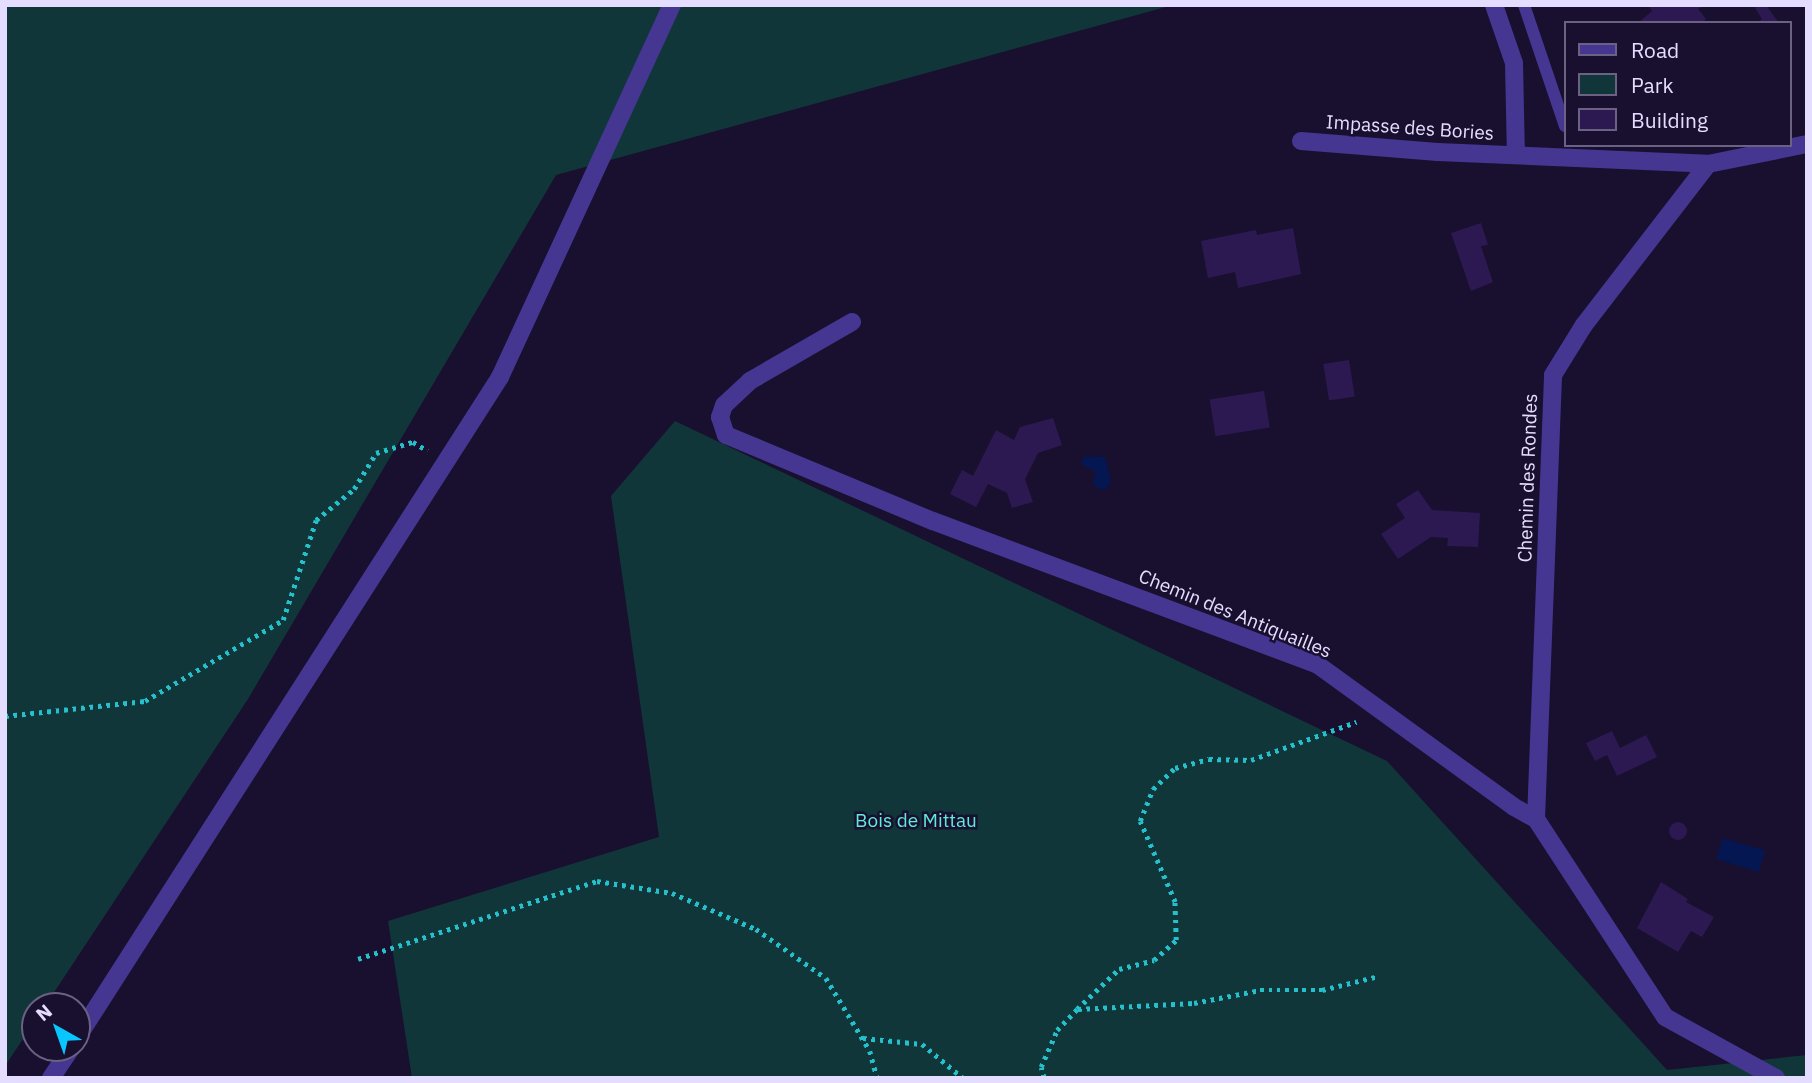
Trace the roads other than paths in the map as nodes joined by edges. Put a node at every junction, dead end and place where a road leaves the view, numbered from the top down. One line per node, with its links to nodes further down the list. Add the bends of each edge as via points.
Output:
1 (672, 5): 12 (street, via 500,377)
2 (1494, 5): 8 (street, Impasse des Bories, via 1514,62)
3 (1524, 5): 4 (lane)
4 (1563, 120)
5 (1301, 141): 8 (street, Impasse des Bories)
6 (1807, 144): 9 (street)
7 (1583, 152): 8 (street, Impasse des Bories); 9 (street, Impasse des Bories)
8 (1516, 155)
9 (1708, 164): 11 (street, Chemin des Rondes, via 1584,325 1553,375)
10 (852, 322): 11 (street, Chemin des Antiquailles, via 750,381 724,405 720,417 726,435 933,521 1318,665)
11 (1536, 819): 15 (street, Chemin des Antiquailles, via 1665,1017)
12 (91, 1016)
13 (62, 1062): 14 (street)
14 (51, 1078)
15 (1776, 1078)

